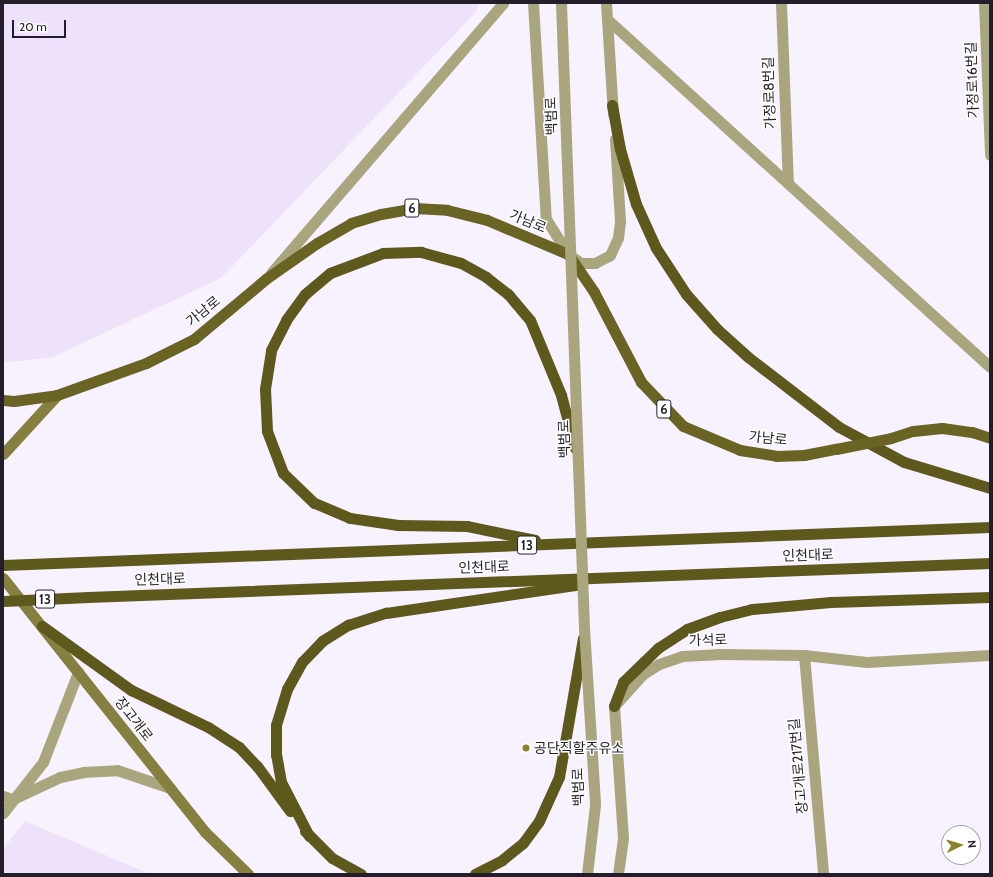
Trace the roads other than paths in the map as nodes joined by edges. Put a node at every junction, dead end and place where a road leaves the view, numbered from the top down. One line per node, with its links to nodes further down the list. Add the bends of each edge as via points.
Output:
1 (503, 3): 12 (street)
2 (532, 3): 11 (street, via 546,220)
3 (561, 3): 18 (street, 백범로, bridge)
4 (606, 3): 7 (street)
5 (781, 3): 10 (street, 가정로8번길)
6 (984, 3): 9 (street, 가정로16번길)
7 (607, 19): 8 (street); 10 (street)
8 (612, 105): 11 (street, via 620,221 618,238 610,255 595,263 581,263); 19 (highway, via 620,149 636,204 656,248 686,294 717,329 748,357 839,427 904,462)
9 (990, 155)
10 (788, 183): 13 (street)
11 (568, 254): 12 (main road, 가남로 / 6, via 487,220 447,210 414,208 351,223); 16 (main road, 가남로 / 6, bridge, via 594,292 640,382 683,426 740,450 776,456 804,456 913,431 942,428 972,432)
12 (267, 278): 14 (main road, 가남로 / 6, via 194,339 146,363)
13 (990, 367)
14 (57, 395): 15 (main road, 가남로 / 6, via 14,402); 17 (main road)
15 (3, 400)
16 (990, 438)
17 (3, 454)
18 (580, 470): 21 (highway, bridge, via 561,395 530,320 508,294 486,277 461,263 421,252 383,253 330,272 305,294 286,320 271,350 265,388 267,431 283,473 314,503 350,518 398,525 467,526); 29 (street, 백범로, bridge)
19 (990, 488)
20 (990, 527): 21 (highway, 인천대로 / 13)
21 (553, 544): 23 (highway, 인천대로 / 13)
22 (990, 563): 24 (highway, 인천대로 / 13)
23 (3, 565)
24 (626, 577): 27 (highway, 인천대로 / 13, bridge); 37 (highway, via 386,613 348,625 322,641 302,662 287,689 276,725 276,755 281,782)
25 (3, 578): 28 (main road, 장고개로)
26 (990, 597): 33 (highway, via 830,602 752,609 720,617 687,629 658,648 623,682)
27 (3, 601)
28 (42, 626): 32 (main road, 장고개로); 37 (highway, via 131,690 208,727 239,747 257,766)
29 (584, 628): 40 (highway, bridge, via 559,777 539,821 523,843 502,860); 41 (street, 백범로, bridge, via 595,805)
30 (804, 655): 31 (street, 가석로, via 867,662); 33 (street, 가석로, via 682,656 659,664 643,674); 43 (street, 장고개로217번길)
31 (990, 655)
32 (78, 672): 34 (main road, 장고개로); 35 (street, via 43,762)
33 (614, 706): 42 (street, via 624,838)
34 (170, 788): 35 (street, via 117,770 83,772 60,777); 38 (main road, 장고개로, via 205,832)
35 (8, 797): 36 (street)
36 (3, 812)
37 (308, 836): 39 (highway, via 332,858)
38 (248, 874)
39 (361, 874)
40 (475, 874)
41 (587, 874)
42 (618, 874)
43 (823, 874)

